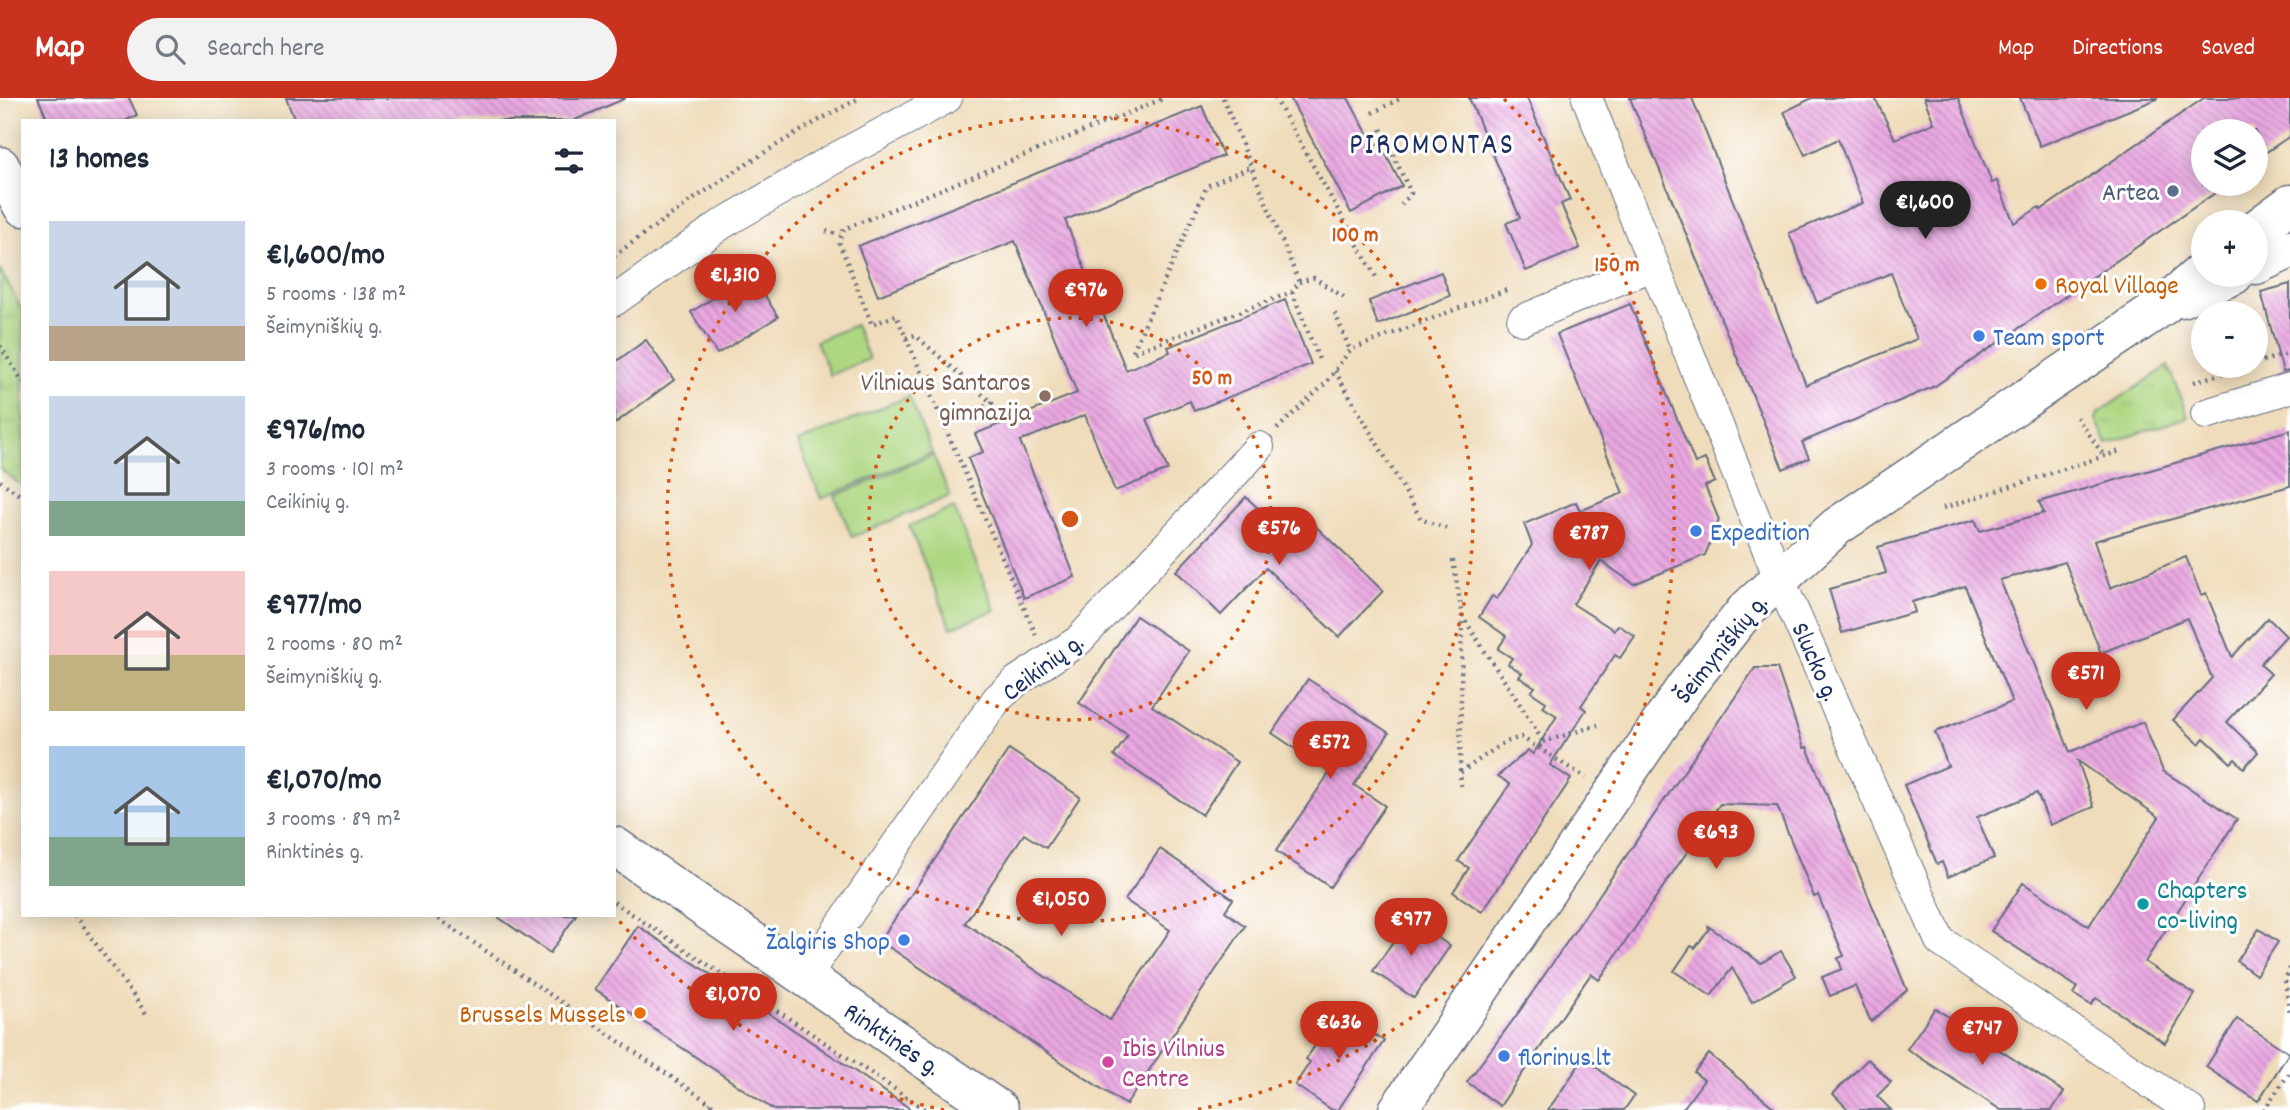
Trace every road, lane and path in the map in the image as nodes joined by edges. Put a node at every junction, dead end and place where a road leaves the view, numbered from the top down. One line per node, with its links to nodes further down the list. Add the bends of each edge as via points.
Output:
1 (860, 98): 19 (path, via 700,193)
2 (947, 98): 28 (street, via 722,224)
3 (1164, 98): 17 (path)
4 (1223, 98): 11 (path)
5 (1275, 98): 22 (path)
6 (1401, 98): 8 (path)
7 (1587, 98): 21 (street, Slucko g.)
8 (1372, 113)
9 (1381, 129): 14 (path, via 1411,193)
10 (0, 166): 12 (main road)
11 (1252, 166): 23 (path); 27 (path, via 1207,186 1132,354)
12 (21, 203)
13 (2290, 204): 15 (main road)
14 (1399, 208)
15 (2268, 220)
16 (826, 230): 17 (path)
17 (840, 234): 33 (path, via 839,242 872,325 896,315)
18 (2290, 249): 20 (main road)
19 (616, 255)
20 (2268, 259)
21 (1652, 266): 32 (street); 55 (street, Slucko g.)
22 (1377, 279)
23 (1299, 282): 27 (path); 29 (path, via 1314,278)
24 (2191, 282): 30 (main road, Šeimyniškių g.)
25 (2207, 287): 30 (main road, Šeimyniškių g.)
26 (1509, 289): 35 (path)
27 (1292, 292): 38 (path)
28 (616, 299)
29 (1347, 299)
30 (2164, 306): 55 (main road, Šeimyniškių g., via 1886,491 1836,527)
31 (1335, 313): 35 (path)
32 (1522, 320)
33 (906, 338): 46 (path); 46 (path, via 915,335 992,403)
34 (0, 346): 41 (path)
35 (1350, 351): 39 (path)
36 (2290, 353): 37 (path)
37 (2268, 359)
38 (1320, 362)
39 (1335, 371): 47 (path); 53 (path, via 1421,519)
40 (2207, 378): 42 (path)
41 (21, 379)
42 (2194, 382)
43 (2290, 388): 44 (street)
44 (2206, 414)
45 (2077, 417): 49 (path)
46 (944, 424): 57 (path)
47 (1259, 447): 69 (street, Ceikinių g., via 1079,641 997,699)
48 (2120, 451): 49 (path)
49 (2104, 456): 52 (path)
50 (0, 481): 51 (path)
51 (21, 496)
52 (1943, 508)
53 (1448, 529)
54 (1453, 560): 56 (path)
55 (1779, 578): 78 (main road, Šeimyniškių g., via 1731,627 1686,686); 79 (street, Slucko g., via 1940,941)
56 (1462, 614): 59 (path); 61 (path)
57 (1036, 636)
58 (1598, 724): 59 (path)
59 (1543, 742): 60 (path)
60 (1538, 748): 61 (path, via 1521,737 1503,743); 62 (path)
61 (1460, 773): 63 (path)
62 (1589, 780)
63 (1461, 786)
64 (616, 847): 69 (main road, Rinktinės g.)
65 (616, 903): 76 (path)
66 (76, 917): 71 (path)
67 (436, 917): 73 (path)
68 (2290, 968): 70 (path, via 2285,980)
69 (805, 977): 77 (main road, Rinktinės g.)
70 (2290, 1014)
71 (148, 1016)
72 (2290, 1073): 80 (path)
73 (711, 1103): 74 (path); 75 (path)
74 (706, 1110)
75 (720, 1110)
76 (926, 1110)
77 (999, 1110)
78 (1398, 1110)
79 (2190, 1110)
80 (2264, 1110)

